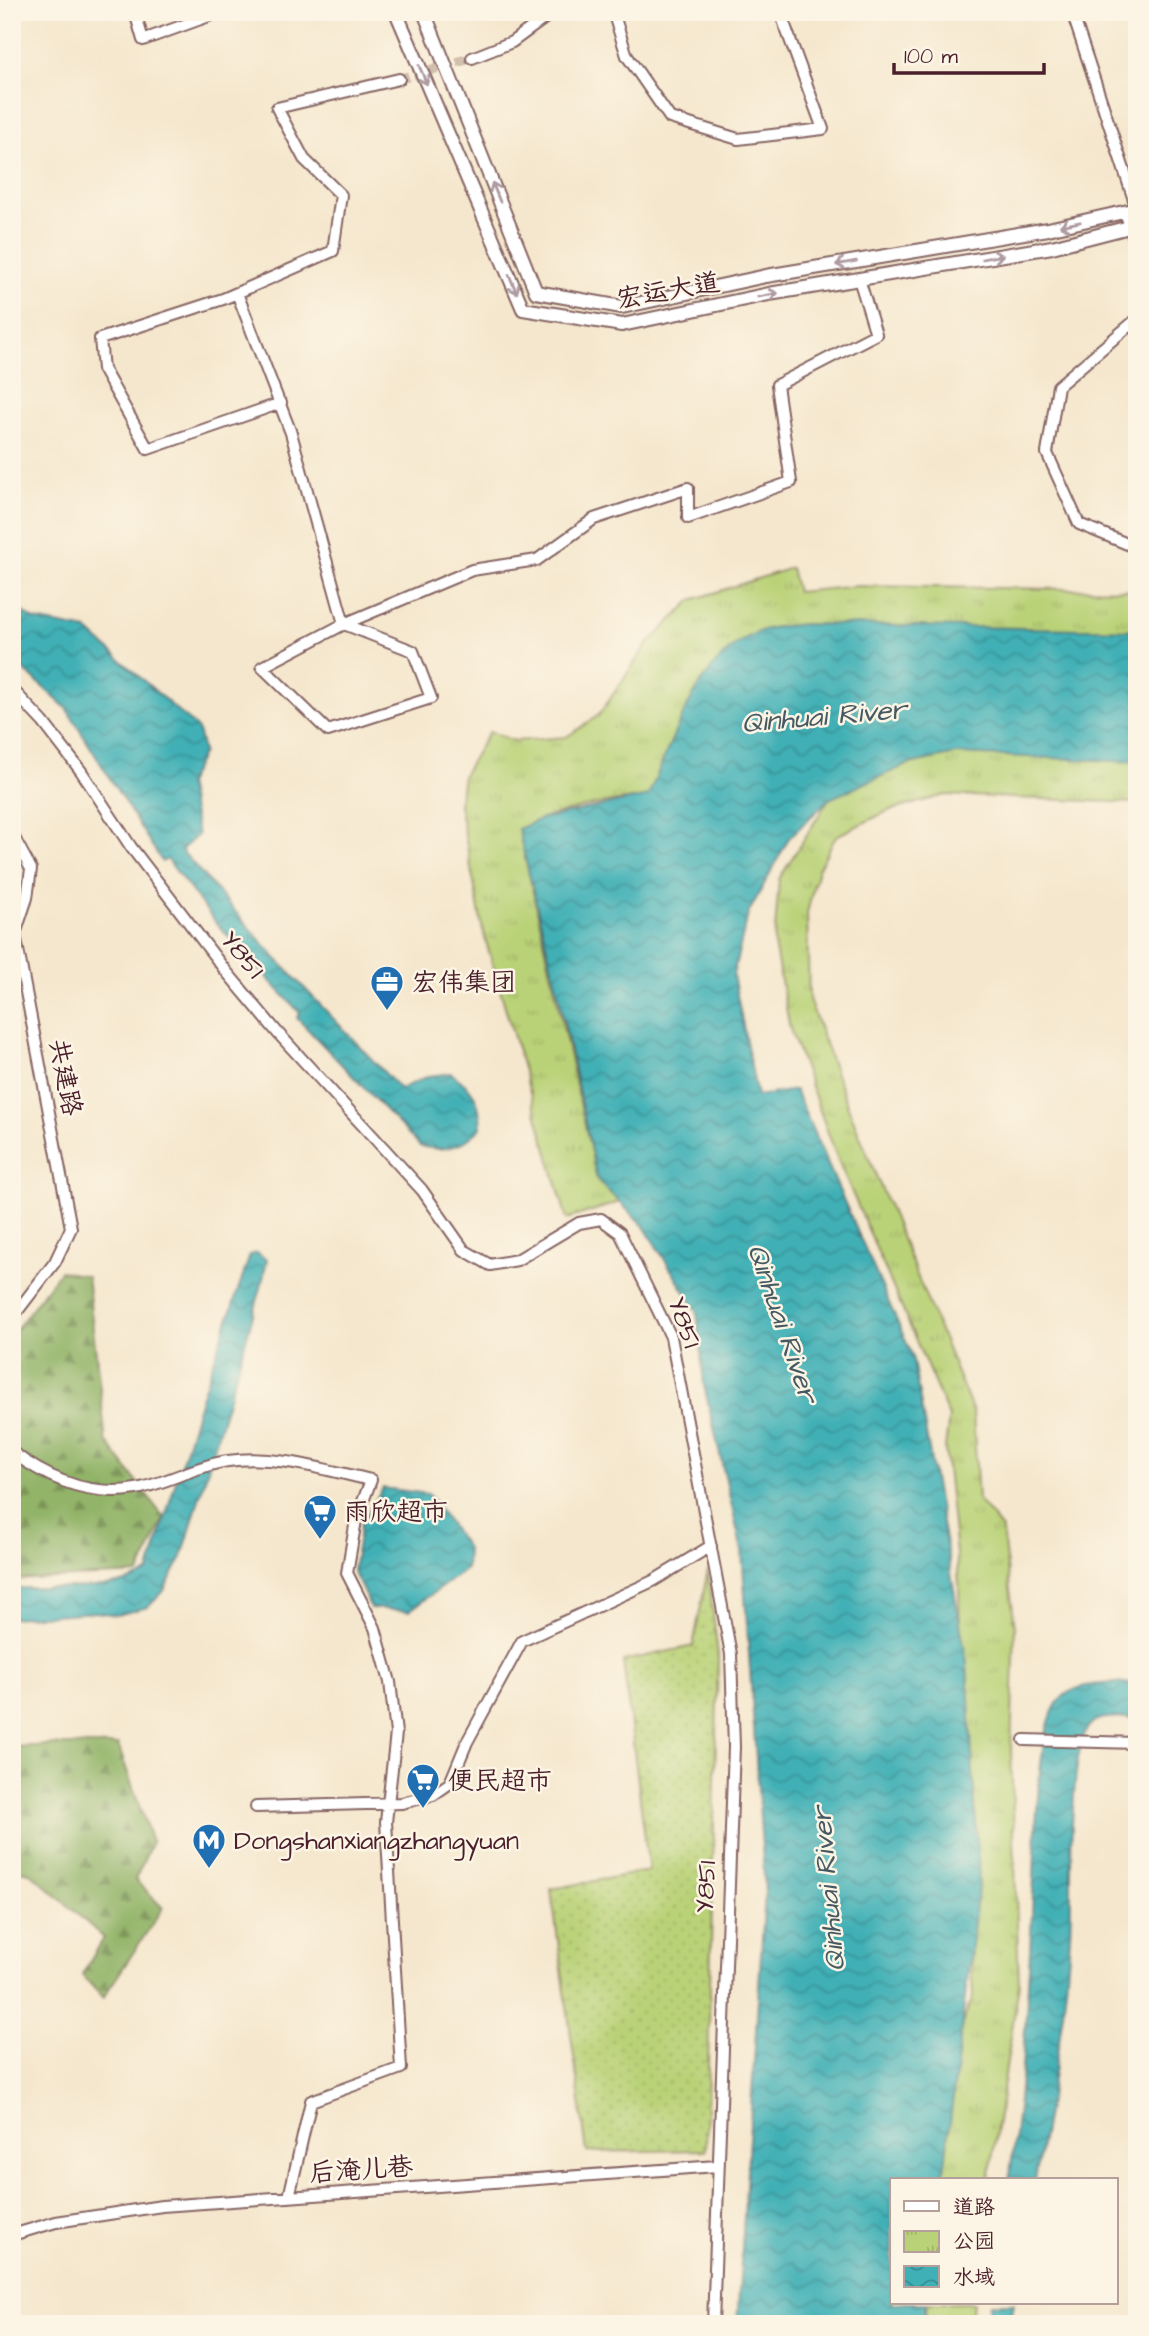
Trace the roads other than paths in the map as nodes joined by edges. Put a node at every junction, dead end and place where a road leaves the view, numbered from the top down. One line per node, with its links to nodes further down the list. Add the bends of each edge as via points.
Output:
1 (135, 12): 2 (street, via 144,40)
2 (220, 12)
3 (396, 12): 14 (main road, 宏运大道, one-way to 14, via 523,309 622,326)
4 (424, 12): 11 (main road, 宏运大道, one-way to 4, via 1048,229 766,276 622,307 536,292)
5 (553, 12): 9 (street, via 512,42)
6 (613, 12): 7 (street, via 627,55 670,118 738,139 823,129)
7 (780, 12)
8 (1072, 12): 11 (street)
9 (472, 58)
10 (399, 79): 15 (street, via 277,108 304,159 341,195 333,251)
11 (1133, 210): 12 (street)
12 (1133, 226): 13 (street); 14 (main road, 宏运大道, one-way to 12, via 1052,247)
13 (1137, 247)
14 (859, 279): 19 (street, via 876,334 777,385 791,482 688,518 688,488 594,519 537,560 472,570)
15 (237, 293): 17 (street); 17 (street, via 100,339 103,369 148,449)
16 (1137, 319): 18 (street, via 1058,386 1046,453 1079,524)
17 (281, 403): 19 (street)
18 (1137, 548)
19 (344, 624): 19 (street, via 413,652 431,698 328,732 262,667)
20 (12, 690): 24 (street, Y851, via 81,771 131,848 225,970 422,1190 464,1250 491,1265 517,1260 579,1223 601,1219 620,1233 671,1337)
21 (12, 834): 22 (street, 共建路, via 31,869 15,934 71,1228 55,1262)
22 (12, 1318)
23 (12, 1452): 27 (street, via 33,1468 74,1487 102,1490 136,1489 226,1461 256,1459 371,1480 356,1520 347,1573 375,1628 390,1682 396,1733)
24 (711, 1545): 27 (street, via 653,1581 522,1641 450,1783 433,1795); 29 (street, Y851, via 731,1654 734,1747)
25 (1024, 1740): 26 (street)
26 (1137, 1743)
27 (388, 1803): 28 (street); 30 (street, via 401,2067 311,2101)
28 (256, 1807)
29 (717, 2166): 30 (street, 后淹儿巷); 32 (street, Y851)
30 (289, 2197): 31 (street, 后淹儿巷, via 162,2206 56,2222)
31 (12, 2235)
32 (713, 2324)

